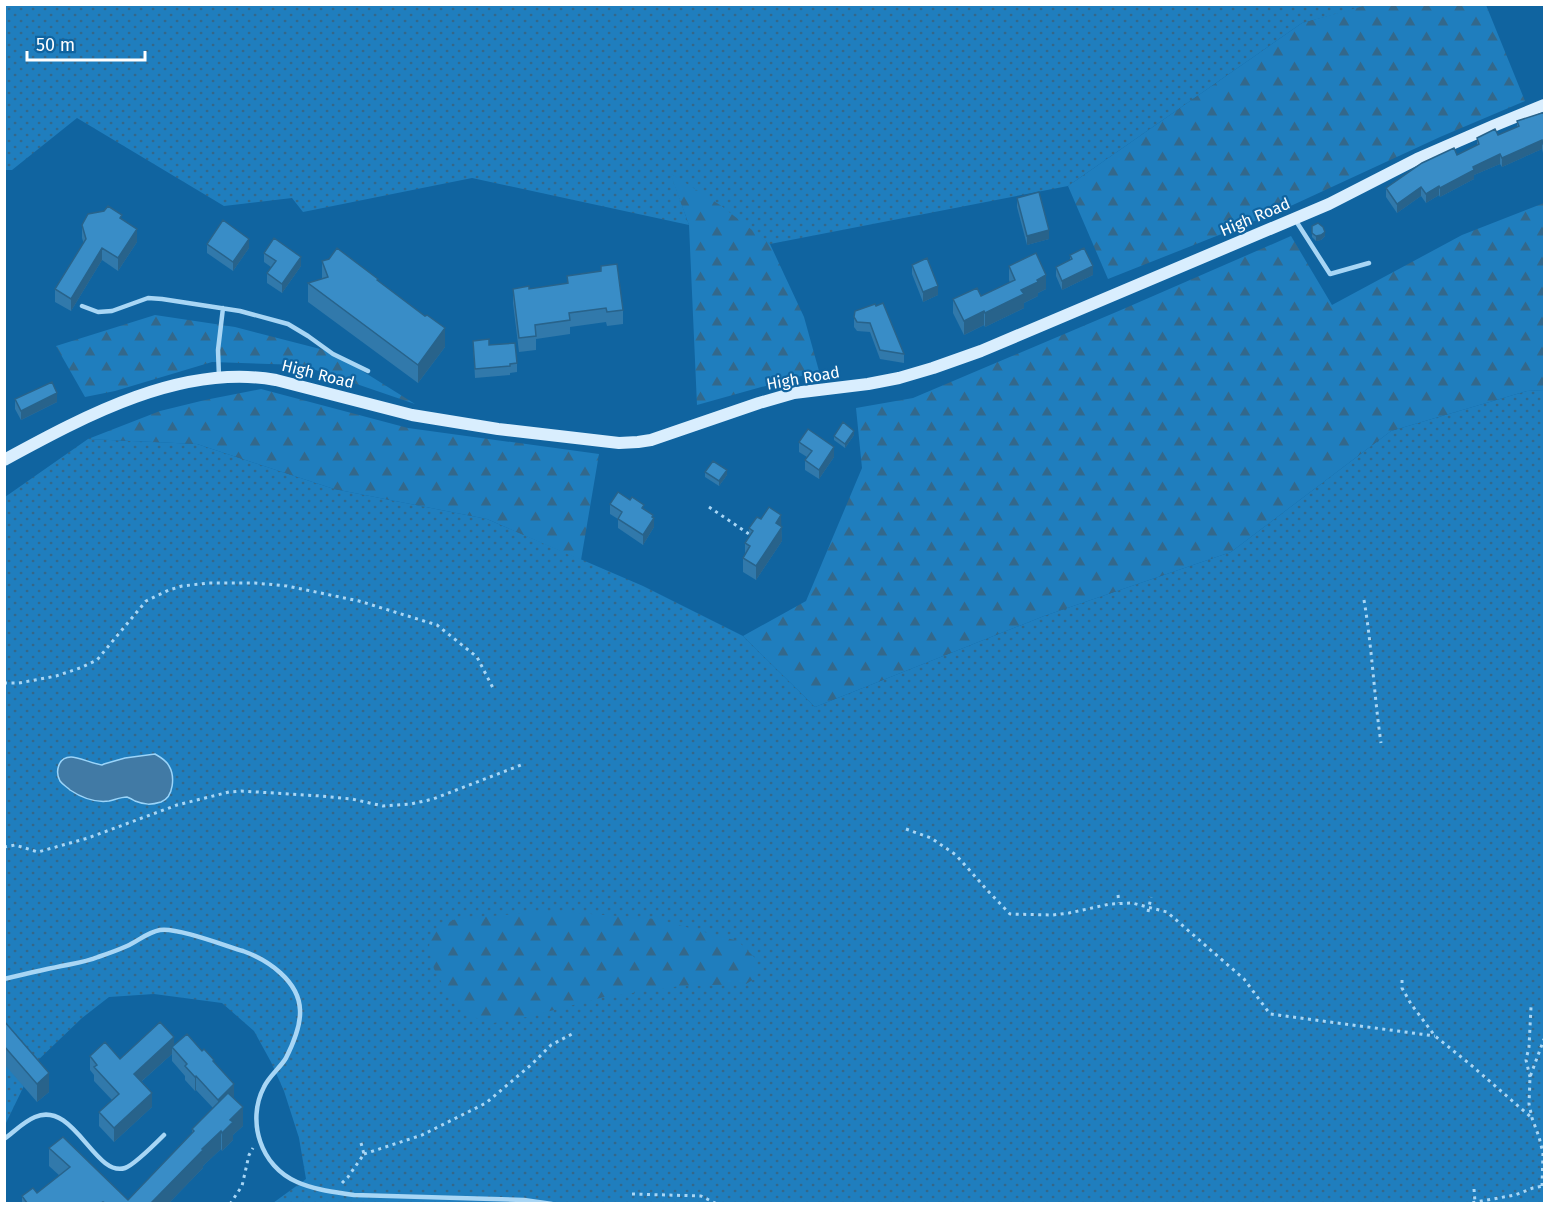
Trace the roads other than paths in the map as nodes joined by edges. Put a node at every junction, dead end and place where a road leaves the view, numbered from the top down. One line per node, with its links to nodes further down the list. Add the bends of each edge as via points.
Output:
1 (1545, 105): 2 (main road, High Road, via 1418,159)
2 (1295, 218): 3 (lane, via 1330,274); 7 (main road, High Road, via 933,368 868,384 794,393 638,442 599,441 412,416 276,380)
3 (1369, 263)
4 (82, 306): 5 (lane, via 98,312 112,311 148,298)
5 (223, 308): 6 (lane, via 288,324 333,354); 7 (lane)
6 (368, 371)
7 (219, 377): 8 (main road, High Road, via 194,380 125,402)
8 (4, 460)
9 (4, 979): 12 (lane, via 94,959 159,930 180,932 261,958 287,980 300,1009 285,1059 264,1086 256,1108 262,1150 282,1174 295,1182 331,1192)
10 (164, 1135): 11 (lane, via 127,1168 118,1170 105,1163 61,1118 34,1117)
11 (4, 1139)
12 (552, 1203)

